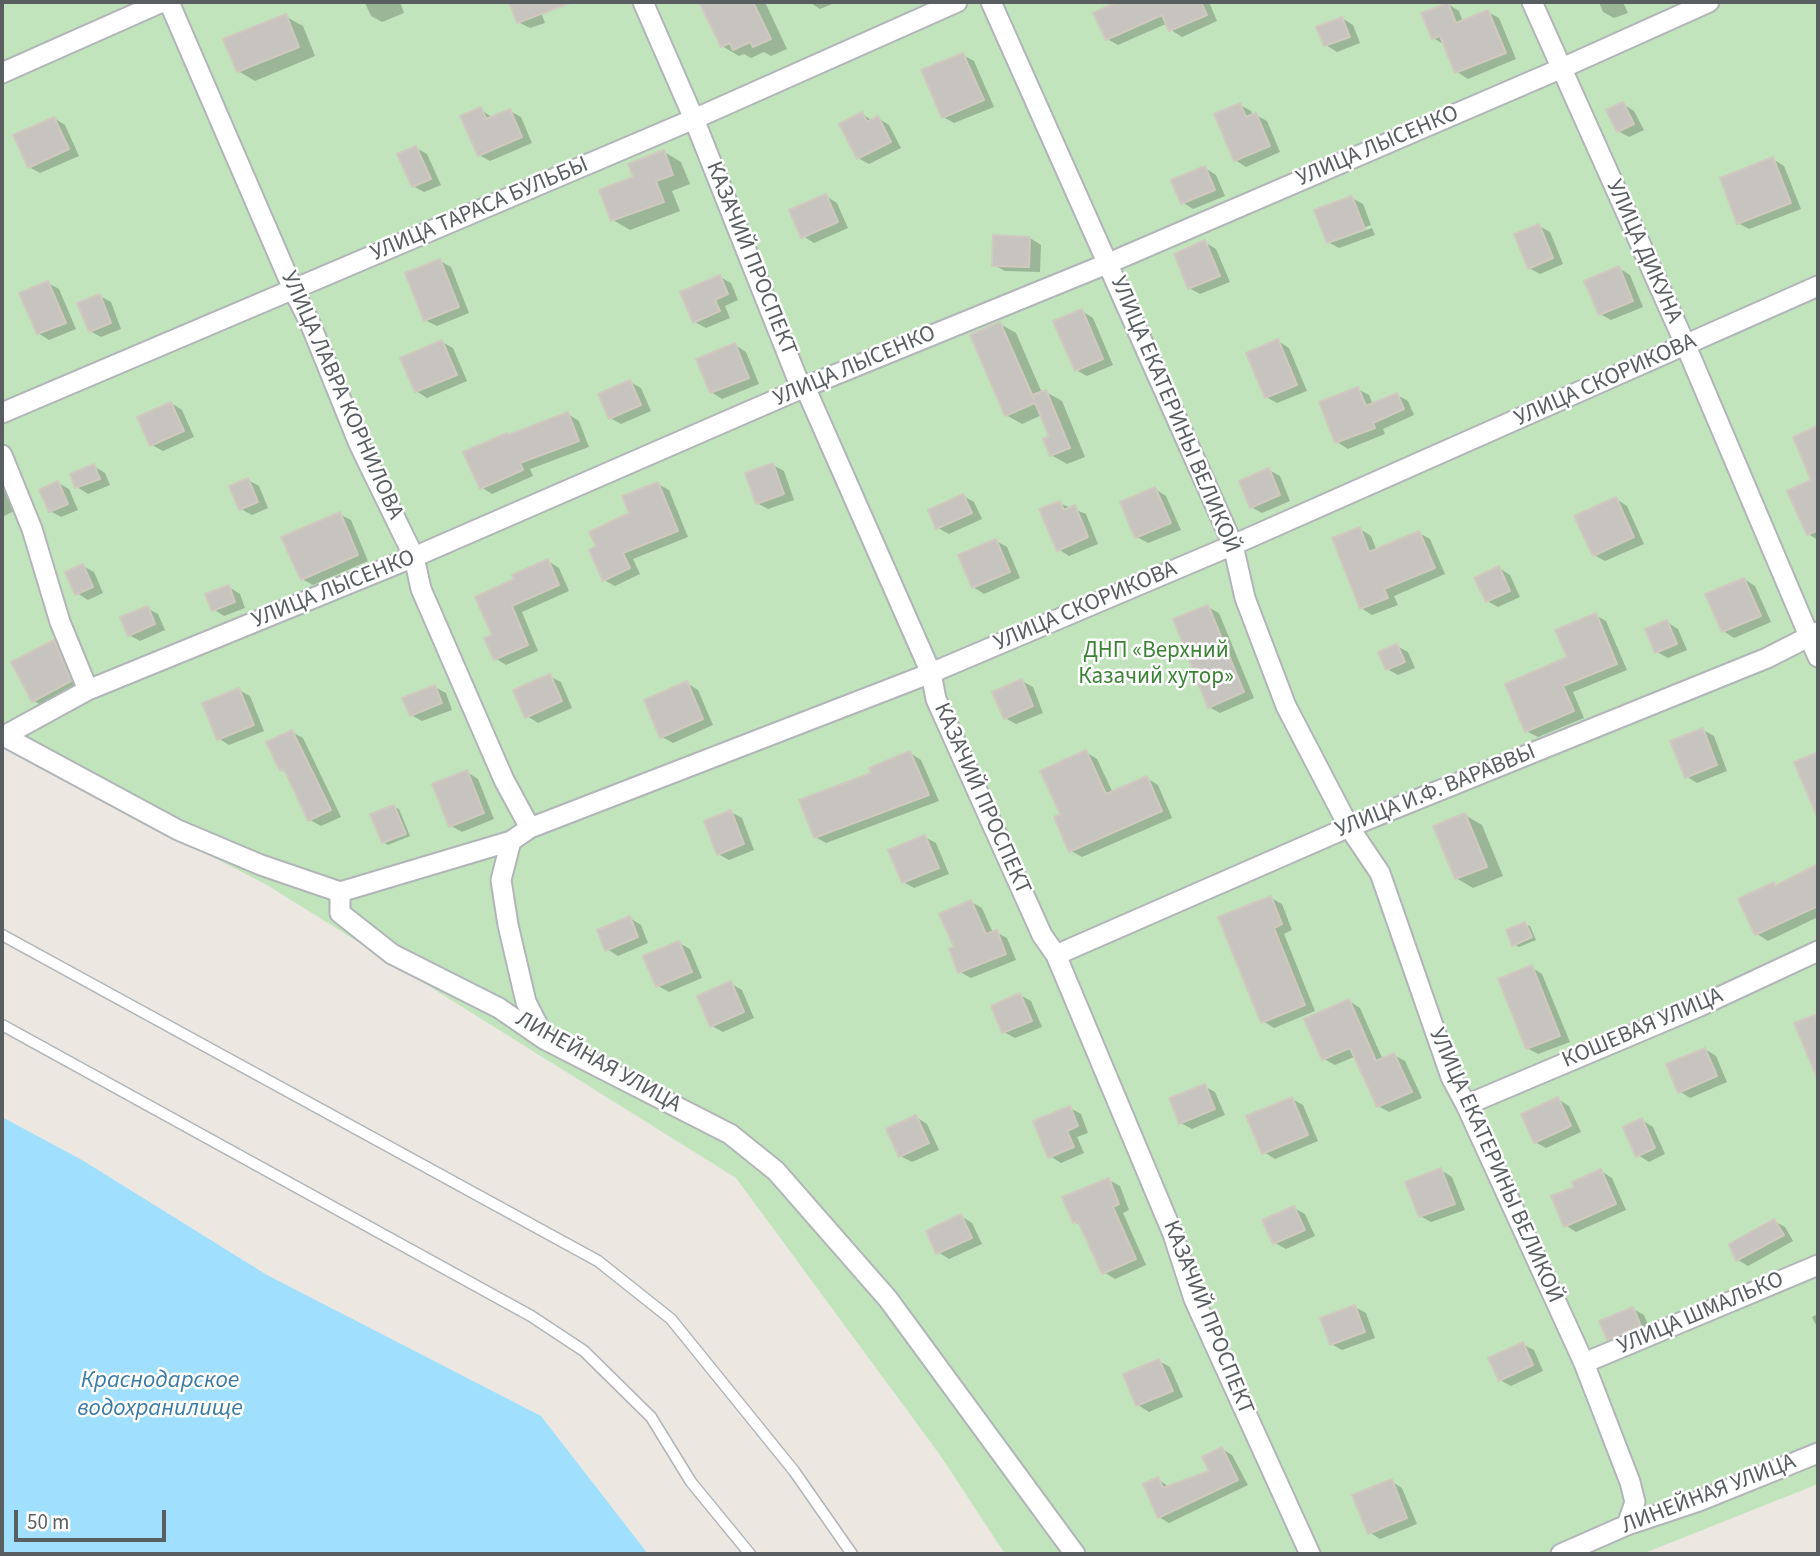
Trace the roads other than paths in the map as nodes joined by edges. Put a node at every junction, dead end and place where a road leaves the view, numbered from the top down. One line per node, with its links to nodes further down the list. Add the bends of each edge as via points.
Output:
1 (162, 2): 9 (street)
2 (169, 2): 13 (street, УЛИЦА ЛАВРА КОРНИЛОВА)
3 (643, 2): 10 (street, КАЗАЧИЙ ПРОСПЕКТ)
4 (957, 2): 10 (street, УЛИЦА ТАРАСА БУЛЬБЫ)
5 (991, 2): 11 (street, УЛИЦА ЕКАТЕРИНЫ ВЕЛИКОЙ)
6 (1532, 2): 8 (street, УЛИЦА ДИКУНА)
7 (1709, 2): 8 (street, УЛИЦА ЛЫСЕНКО)
8 (1560, 69): 11 (street, УЛИЦА ЛЫСЕНКО); 14 (street, УЛИЦА ДИКУНА)
9 (2, 74)
10 (694, 119): 13 (street, УЛИЦА ТАРАСА БУЛЬБЫ); 15 (street, КАЗАЧИЙ ПРОСПЕКТ, via 797,378)
11 (1109, 263): 15 (street, УЛИЦА ЛЫСЕНКО); 18 (street, УЛИЦА ЕКАТЕРИНЫ ВЕЛИКОЙ)
12 (1818, 286): 14 (street, УЛИЦА СКОРИКОВА)
13 (293, 289): 16 (street, УЛИЦА ТАРАСА БУЛЬБЫ); 19 (street, УЛИЦА ЛАВРА КОРНИЛОВА)
14 (1686, 346): 18 (street, УЛИЦА СКОРИКОВА); 20 (street, УЛИЦА ДИКУНА)
15 (805, 387): 19 (street, УЛИЦА ЛЫСЕНКО); 22 (street, КАЗАЧИЙ ПРОСПЕКТ)
16 (2, 413)
17 (2, 455): 23 (street)
18 (1233, 545): 22 (street, УЛИЦА СКОРИКОВА); 25 (street, УЛИЦА ЕКАТЕРИНЫ ВЕЛИКОЙ, via 1245,598 1286,706)
19 (414, 558): 23 (street, УЛИЦА ЛЫСЕНКО); 26 (street, УЛИЦА ЛАВРА КОРНИЛОВА, via 421,589 504,780)
20 (1814, 634): 21 (street, УЛИЦА ДИКУНА); 25 (street, УЛИЦА И.Ф. ВАРАВВЫ, via 1767,658)
21 (1818, 657)
22 (931, 673): 26 (street, УЛИЦА СКОРИКОВА); 31 (street, КАЗАЧИЙ ПРОСПЕКТ, via 936,699 1042,935)
23 (88, 690): 24 (street, УЛИЦА ЛЫСЕНКО)
24 (3, 736): 28 (street, via 178,830)
25 (1349, 827): 31 (street, УЛИЦА И.Ф. ВАРАВВЫ); 34 (street, УЛИЦА ЕКАТЕРИНЫ ВЕЛИКОЙ, via 1380,873 1451,1077)
26 (530, 828): 27 (street, УЛИЦА СКОРИКОВА)
27 (511, 841): 28 (street, УЛИЦА СКОРИКОВА); 33 (street, via 501,880 508,925 526,1002)
28 (341, 892): 33 (street, ЛИНЕЙНАЯ УЛИЦА, via 340,913 392,954 499,1008)
29 (2, 935): 40 (lane, via 598,1261 671,1319 794,1471)
30 (1818, 951): 34 (street, КОШЕВАЯ УЛИЦА)
31 (1056, 955): 42 (street, КАЗАЧИЙ ПРОСПЕКТ, via 1173,1234 1195,1299)
32 (2, 1026): 39 (lane, via 531,1316 584,1351 651,1417 691,1482)
33 (544, 1039): 41 (street, ЛИНЕЙНАЯ УЛИЦА, via 730,1134 776,1171 888,1299)
34 (1466, 1105): 36 (street, УЛИЦА ЕКАТЕРИНЫ ВЕЛИКОЙ)
35 (1818, 1265): 36 (street, УЛИЦА ШМАЛЬКО)
36 (1584, 1363): 38 (street, УЛИЦА ЕКАТЕРИНЫ ВЕЛИКОЙ, via 1630,1482 1635,1502)
37 (1818, 1453): 38 (street, ЛИНЕЙНАЯ УЛИЦА)
38 (1627, 1525): 43 (street, ЛИНЕЙНАЯ УЛИЦА)
39 (750, 1554)
40 (852, 1554)
41 (1074, 1554)
42 (1310, 1554)
43 (1561, 1554)

